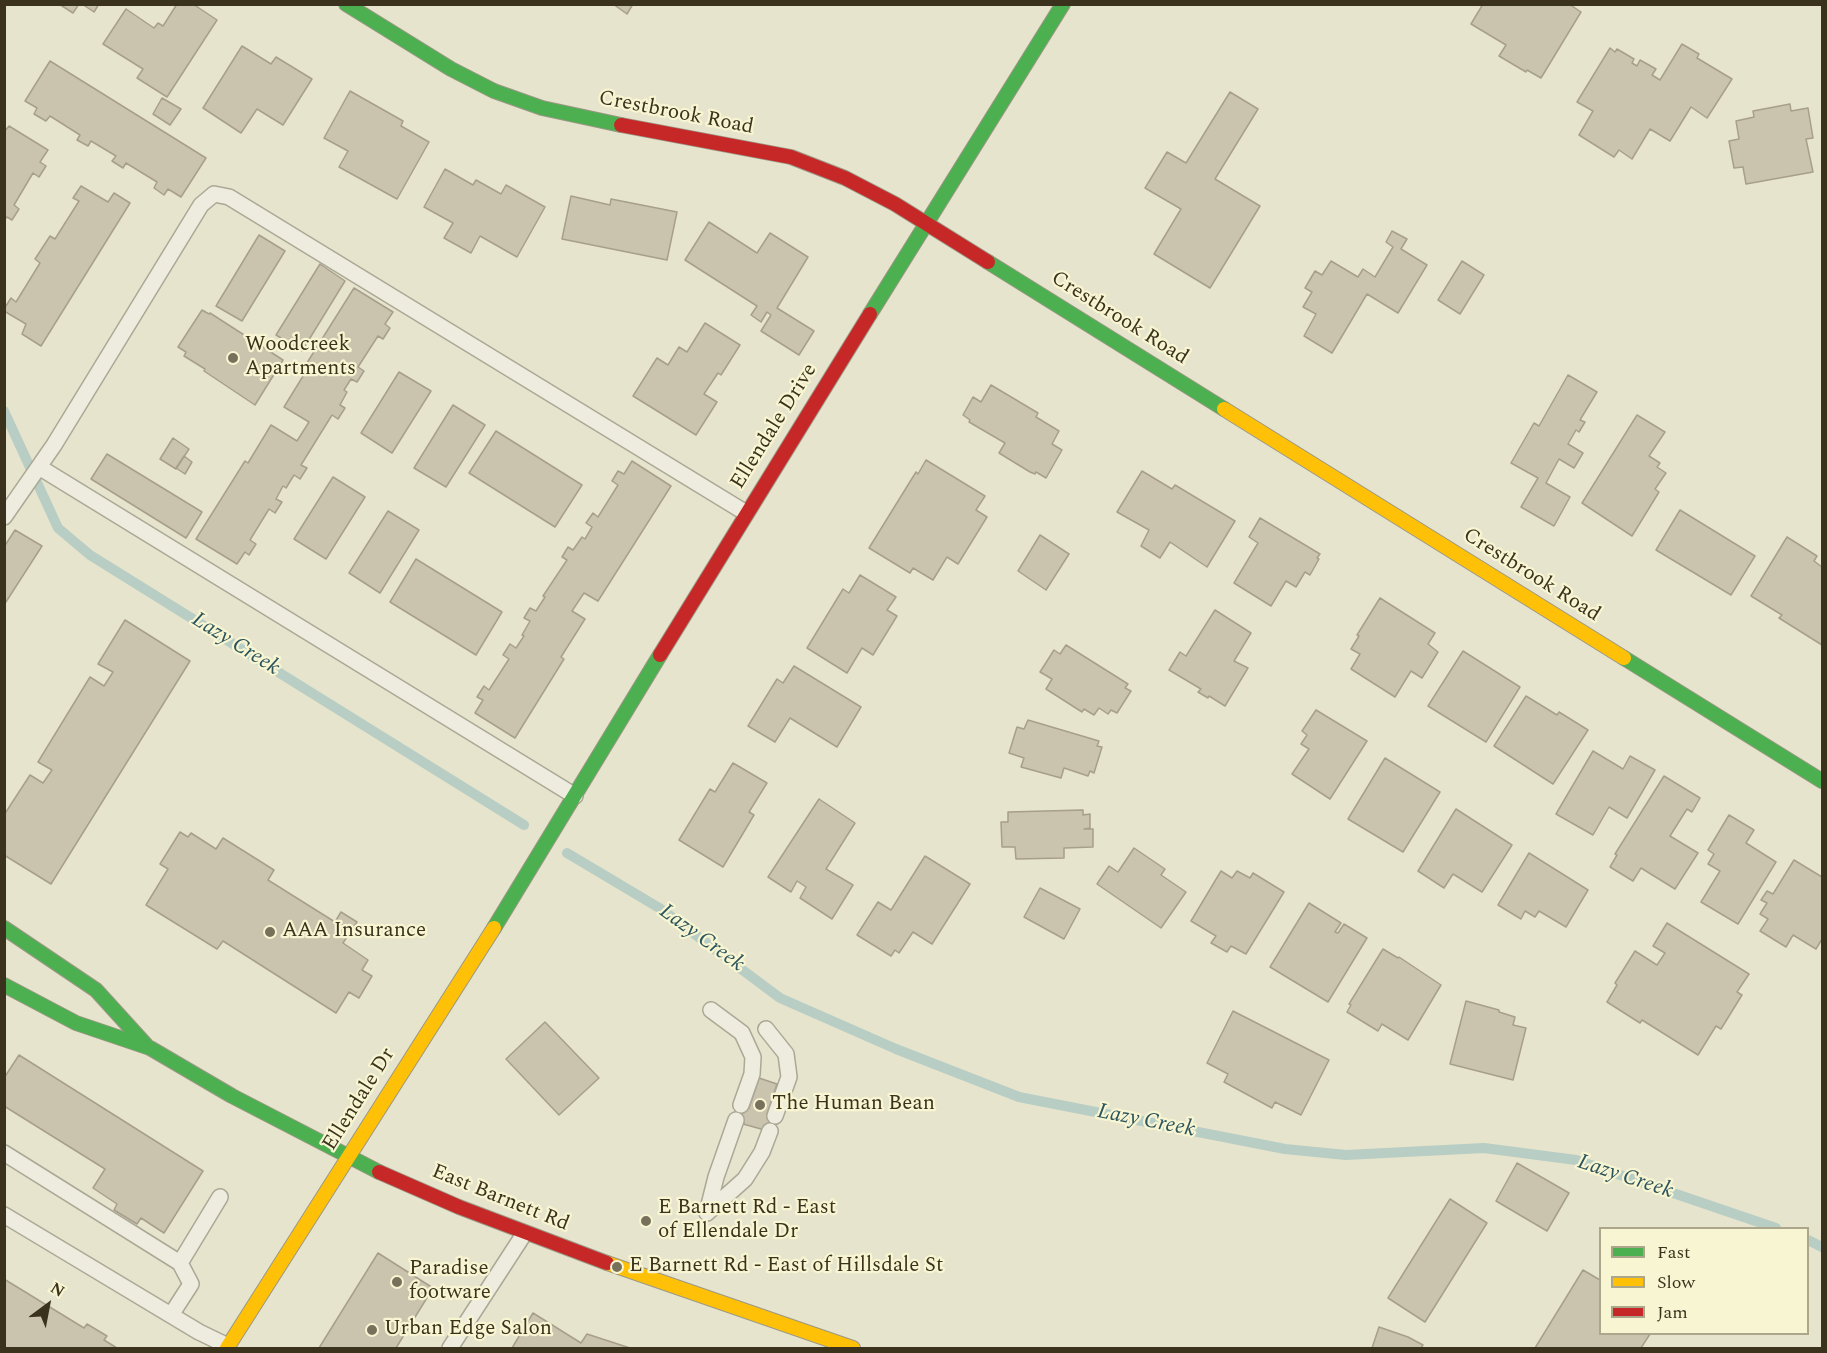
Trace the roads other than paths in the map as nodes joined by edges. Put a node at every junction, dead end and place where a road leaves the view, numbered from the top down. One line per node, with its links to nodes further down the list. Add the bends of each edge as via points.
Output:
1 (346, 4): 3 (street, Crestbrook Road, via 494,91 542,108 600,121 791,157 845,178)
2 (1063, 4): 3 (street, Ellendale Drive)
3 (926, 224): 5 (street, Ellendale Drive); 7 (street, Crestbrook Road)
4 (39, 467): 5 (lane, via 201,205 214,194 229,197); 6 (lane); 8 (lane)
5 (746, 513): 8 (street, Ellendale Drive)
6 (4, 517)
7 (1822, 781)
8 (575, 796): 9 (street, Ellendale Drive)
9 (527, 874): 18 (street, Ellendale Dr)
10 (4, 928): 14 (street, East Barnett Rd, via 96,990)
11 (5, 986): 14 (street, East Barnett Rd, via 76,1023)
12 (711, 1010): 16 (lane, via 742,1033 753,1057 752,1074 708,1213 745,1179)
13 (766, 1029): 15 (lane, via 786,1054 789,1077)
14 (150, 1048): 18 (street, East Barnett Rd)
15 (775, 1116)
16 (770, 1131)
17 (4, 1153): 22 (lane)
18 (348, 1157): 21 (street, East Barnett Rd); 24 (street, Ellendale Dr)
19 (220, 1197): 22 (lane)
20 (4, 1215): 23 (lane)
21 (524, 1234): 25 (lane); 26 (street, East Barnett Rd)
22 (180, 1263): 23 (lane, via 191,1284)
23 (171, 1315): 24 (lane)
24 (228, 1348)
25 (450, 1348)
26 (853, 1348)

